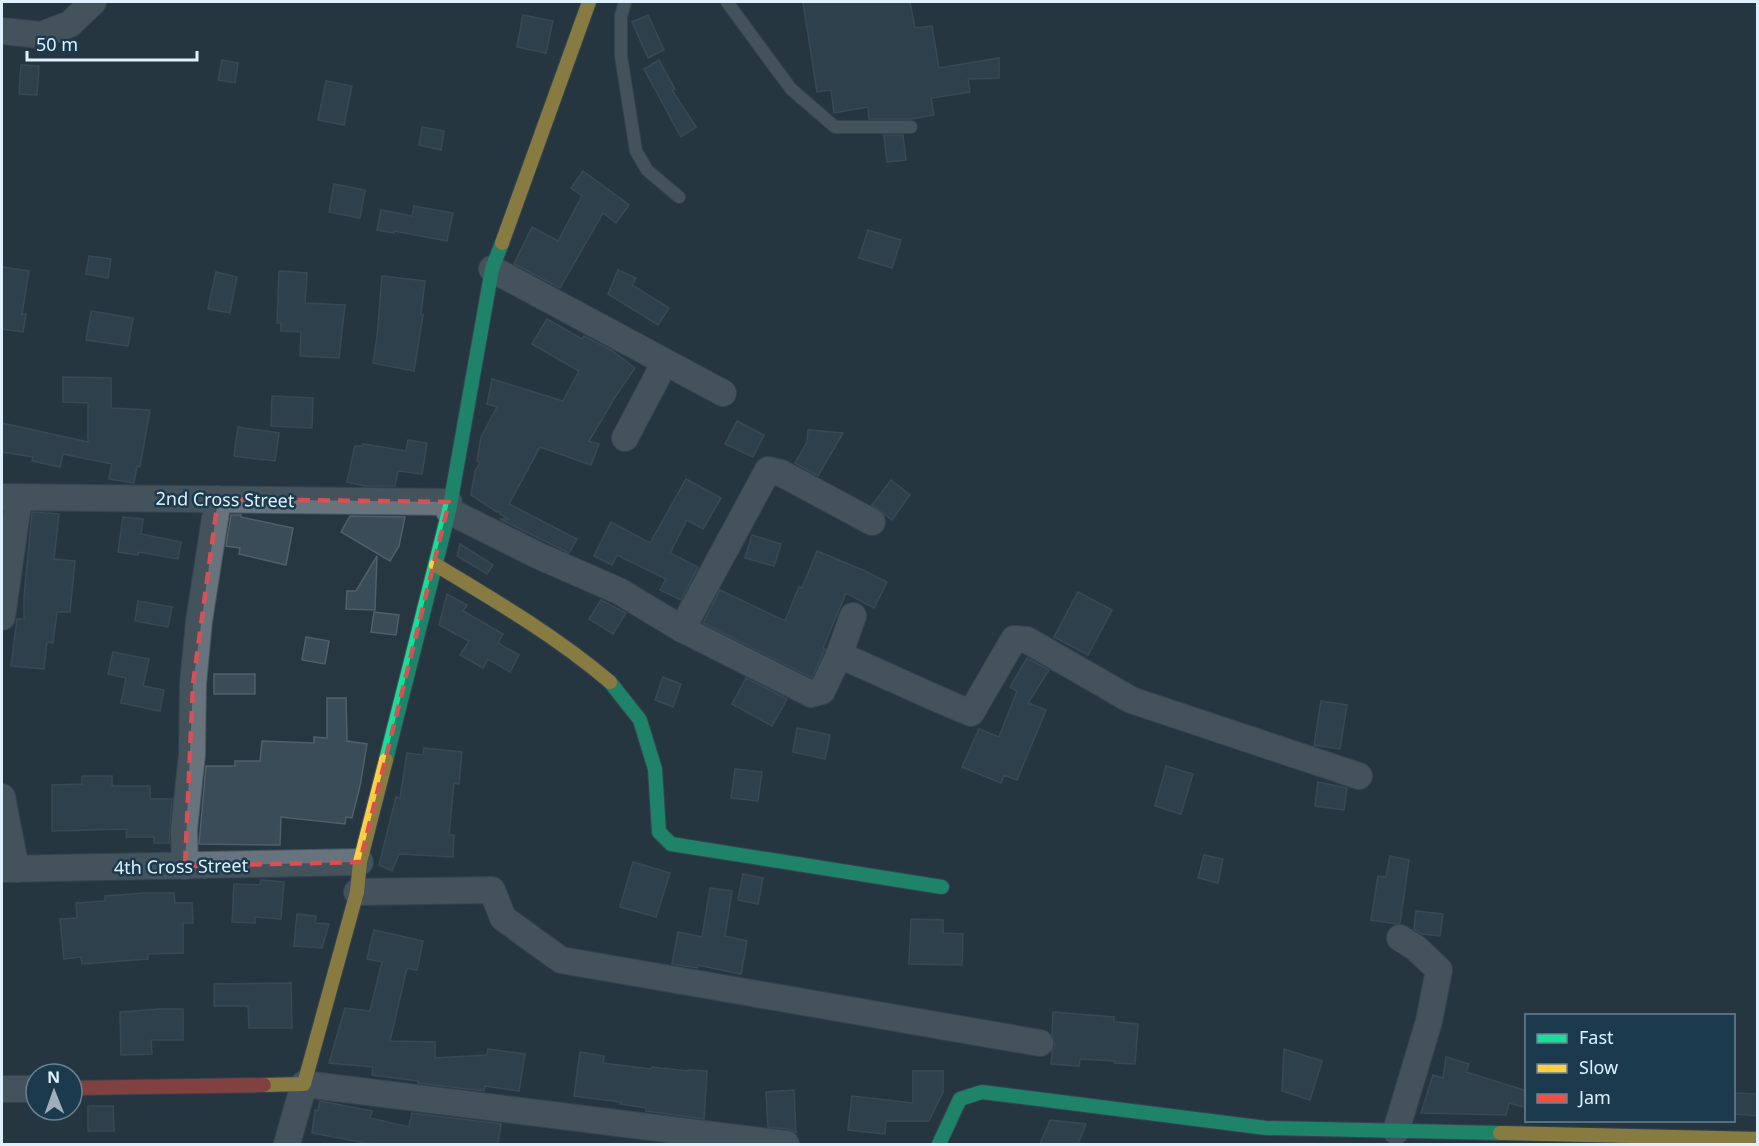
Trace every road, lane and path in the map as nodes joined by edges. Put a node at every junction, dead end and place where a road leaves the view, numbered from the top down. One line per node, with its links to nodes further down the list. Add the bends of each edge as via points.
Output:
1 (93, 2): 5 (street, via 70,24 41,35)
2 (589, 2): 8 (street)
3 (624, 2): 7 (lane, via 621,56 636,151 647,170)
4 (727, 2): 6 (lane, via 791,89 836,127)
5 (2, 31)
6 (911, 128)
7 (679, 197)
8 (492, 269): 9 (street); 14 (street)
9 (665, 362): 10 (street); 11 (street)
10 (723, 393)
11 (625, 438)
12 (10, 497): 13 (street, 2nd Cross Street); 18 (street)
13 (218, 499): 14 (street, 2nd Cross Street); 24 (street, via 193,684)
14 (449, 507): 16 (street); 19 (street, via 537,555 619,591)
15 (872, 522): 19 (street, via 781,473 768,470)
16 (436, 565): 23 (street); 26 (street, via 569,649 610,682 640,720 655,769 659,832 671,844)
17 (853, 616): 20 (street)
18 (2, 617)
19 (682, 629): 20 (street, via 811,694 822,691)
20 (839, 655): 21 (street, via 971,713 1014,639 1028,640 1131,700)
21 (1359, 776)
22 (2, 797): 25 (street)
23 (360, 862): 24 (street, 4th Cross Street); 27 (street)
24 (185, 866): 25 (street, 4th Cross Street)
25 (9, 869)
26 (942, 887)
27 (357, 892): 29 (street, via 492,890 502,918 561,960); 30 (street)
28 (1400, 938): 34 (street, via 1439,970 1429,1021)
29 (1041, 1043)
30 (304, 1084): 31 (street); 36 (street); 37 (street)
31 (84, 1088)
32 (2, 1089): 33 (street)
33 (24, 1089)
34 (1396, 1131): 35 (street); 38 (street, via 1266,1128 982,1092 960,1099)
35 (1758, 1139)
36 (287, 1144)
37 (786, 1144)
38 (939, 1144)

